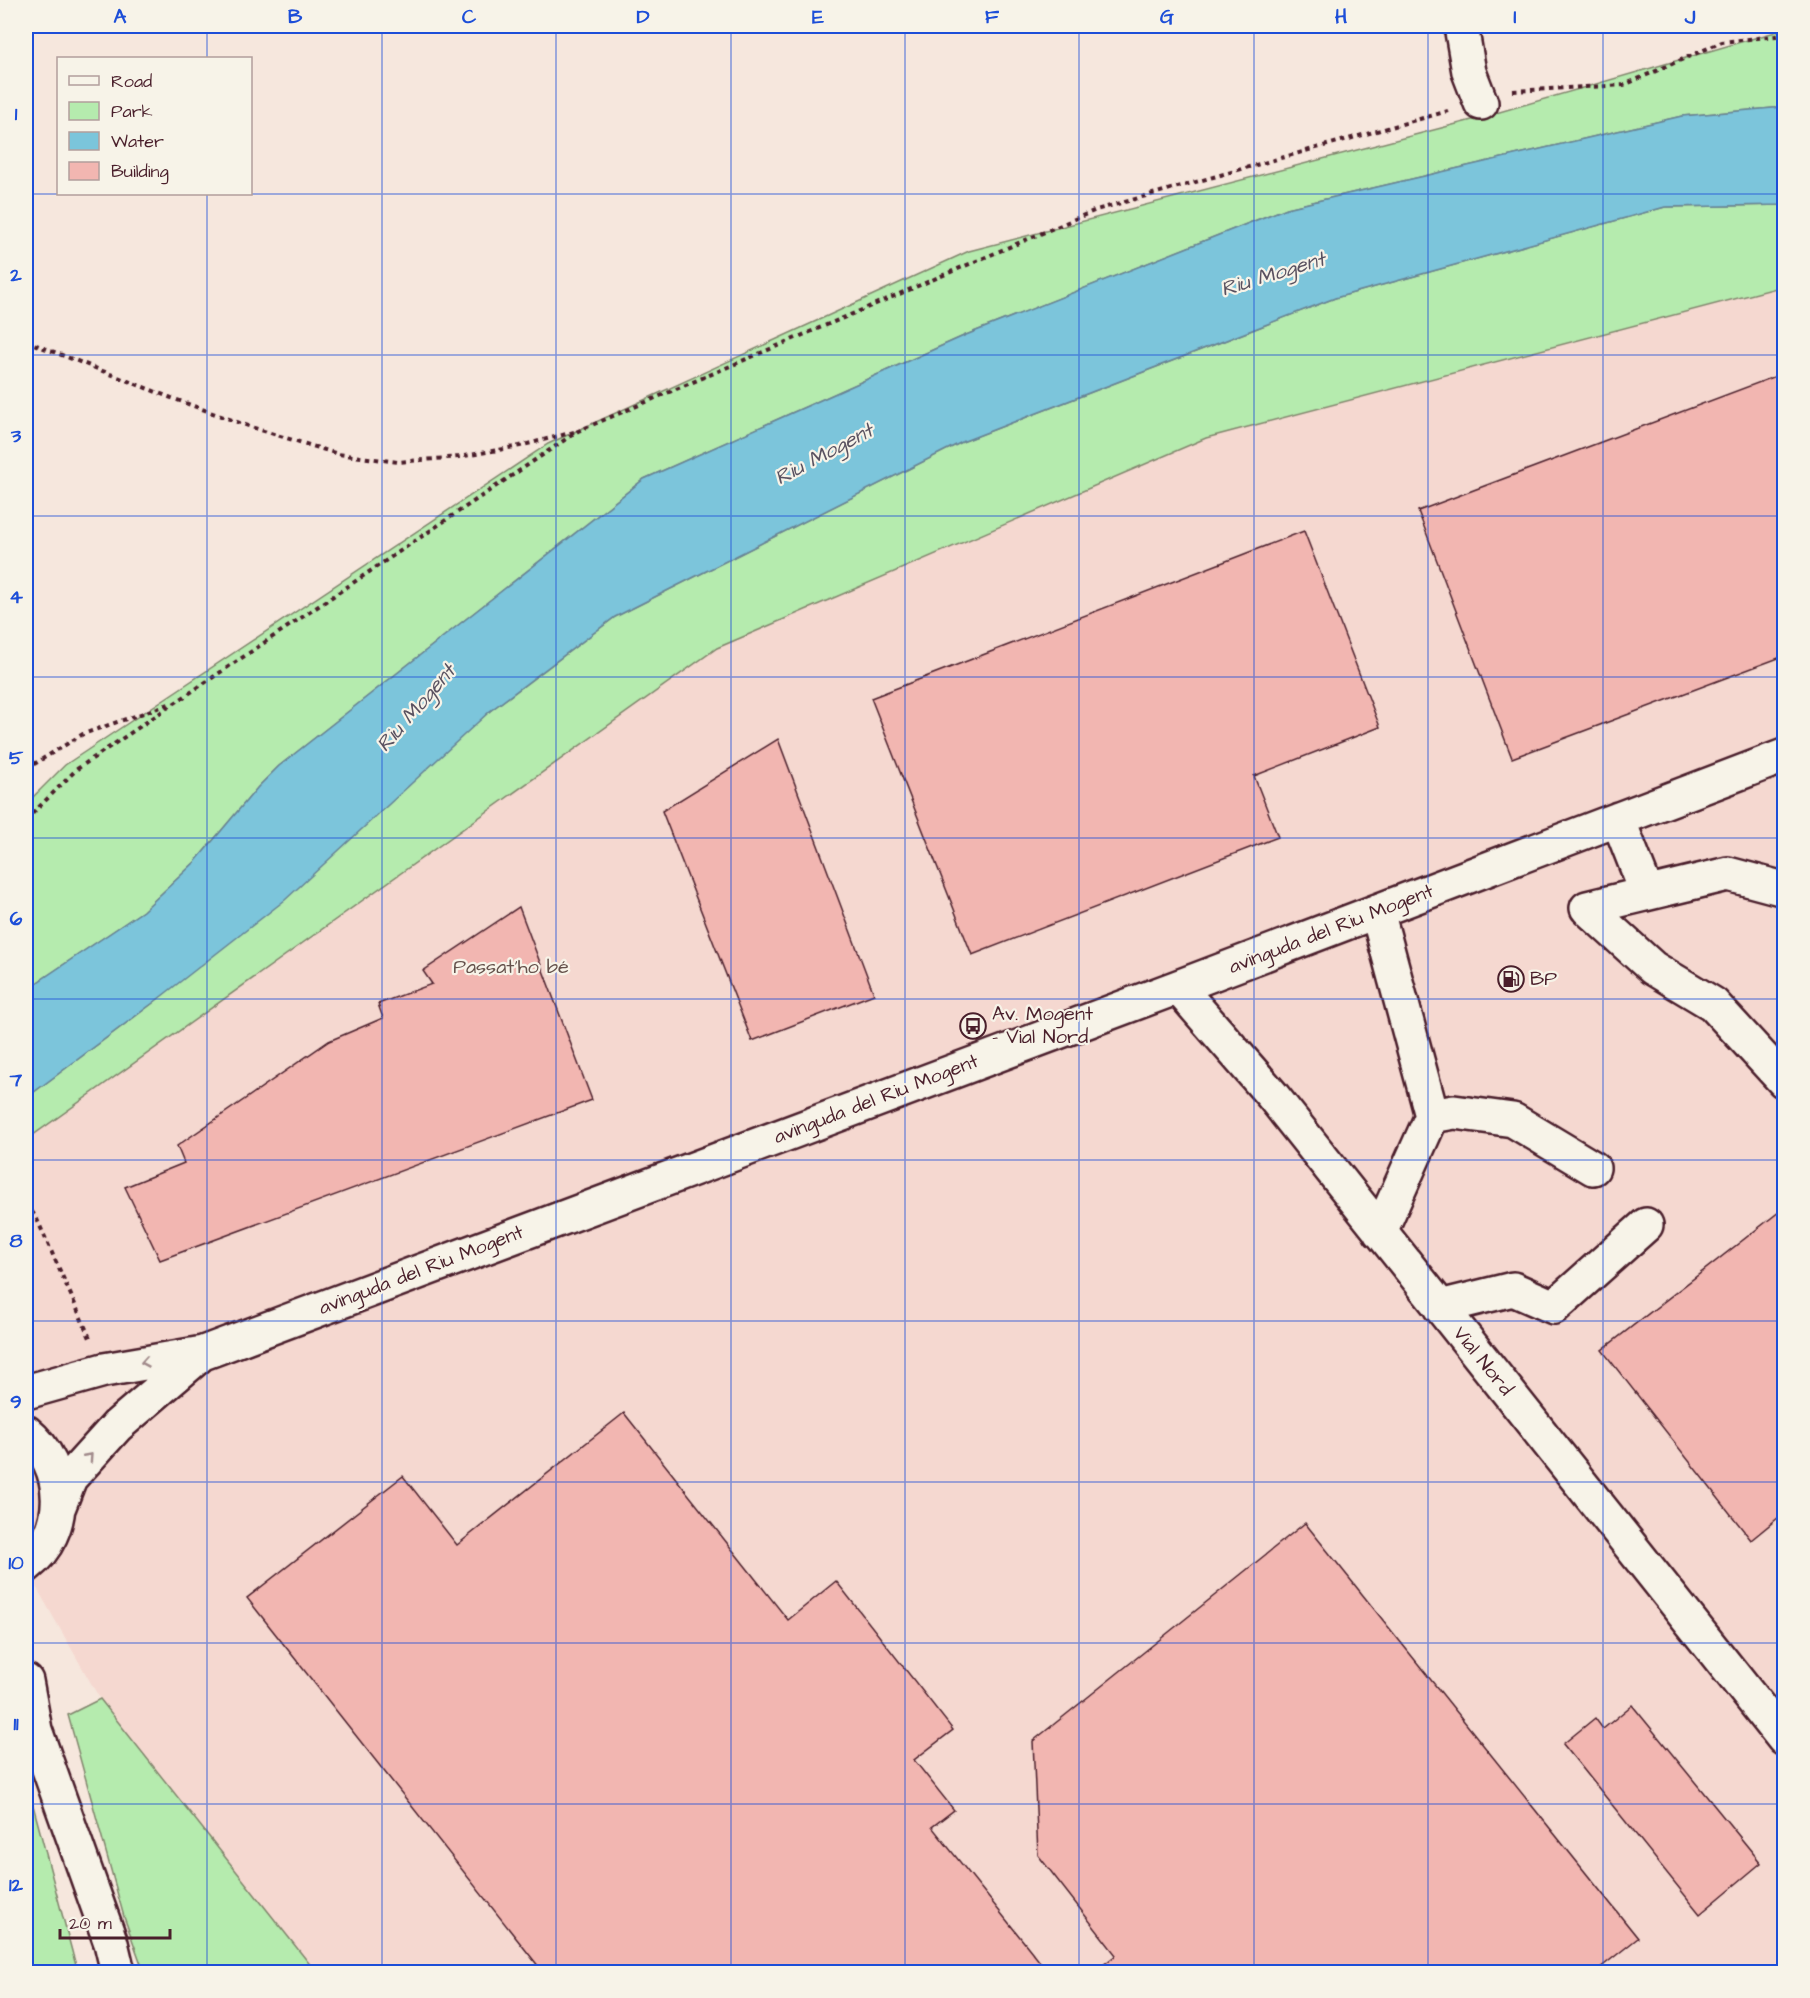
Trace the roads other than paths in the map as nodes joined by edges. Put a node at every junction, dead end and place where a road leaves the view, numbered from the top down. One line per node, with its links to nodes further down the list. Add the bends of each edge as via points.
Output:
1 (1461, 26): 2 (street, via 1469,72)
2 (1481, 103)
3 (1785, 756): 4 (street, avinguda del Riu Mogent)
4 (1618, 819): 6 (street); 7 (street, avinguda del Riu Mogent)
5 (1785, 889): 6 (street, via 1728,874)
6 (1647, 893): 9 (street, via 1587,908 1653,968 1713,1004)
7 (1377, 911): 8 (street, avinguda del Riu Mogent); 10 (street)
8 (1178, 987): 13 (street, Vial Nord, via 1272,1095); 15 (street, avinguda del Riu Mogent)
9 (1785, 1081)
10 (1432, 1116): 11 (street, via 1454,1112 1513,1120); 13 (street)
11 (1593, 1168)
12 (1646, 1225): 14 (street, via 1554,1307 1513,1289)
13 (1380, 1232): 14 (street, Vial Nord)
14 (1440, 1307): 22 (street, Vial Nord)
15 (203, 1353): 16 (street, avinguda del Riu Mogent, one-way to 16, via 104,1370); 18 (street, avinguda del Riu Mogent, one-way to 15, via 70,1478 117,1426)
16 (26, 1392)
17 (26, 1432): 18 (street, via 35,1439 54,1470)
18 (59, 1506): 19 (street, avinguda del Riu Mogent, via 55,1526)
19 (28, 1571)
20 (26, 1681): 21 (street)
21 (30, 1721): 23 (street)
22 (1785, 1739)
23 (118, 1972)

